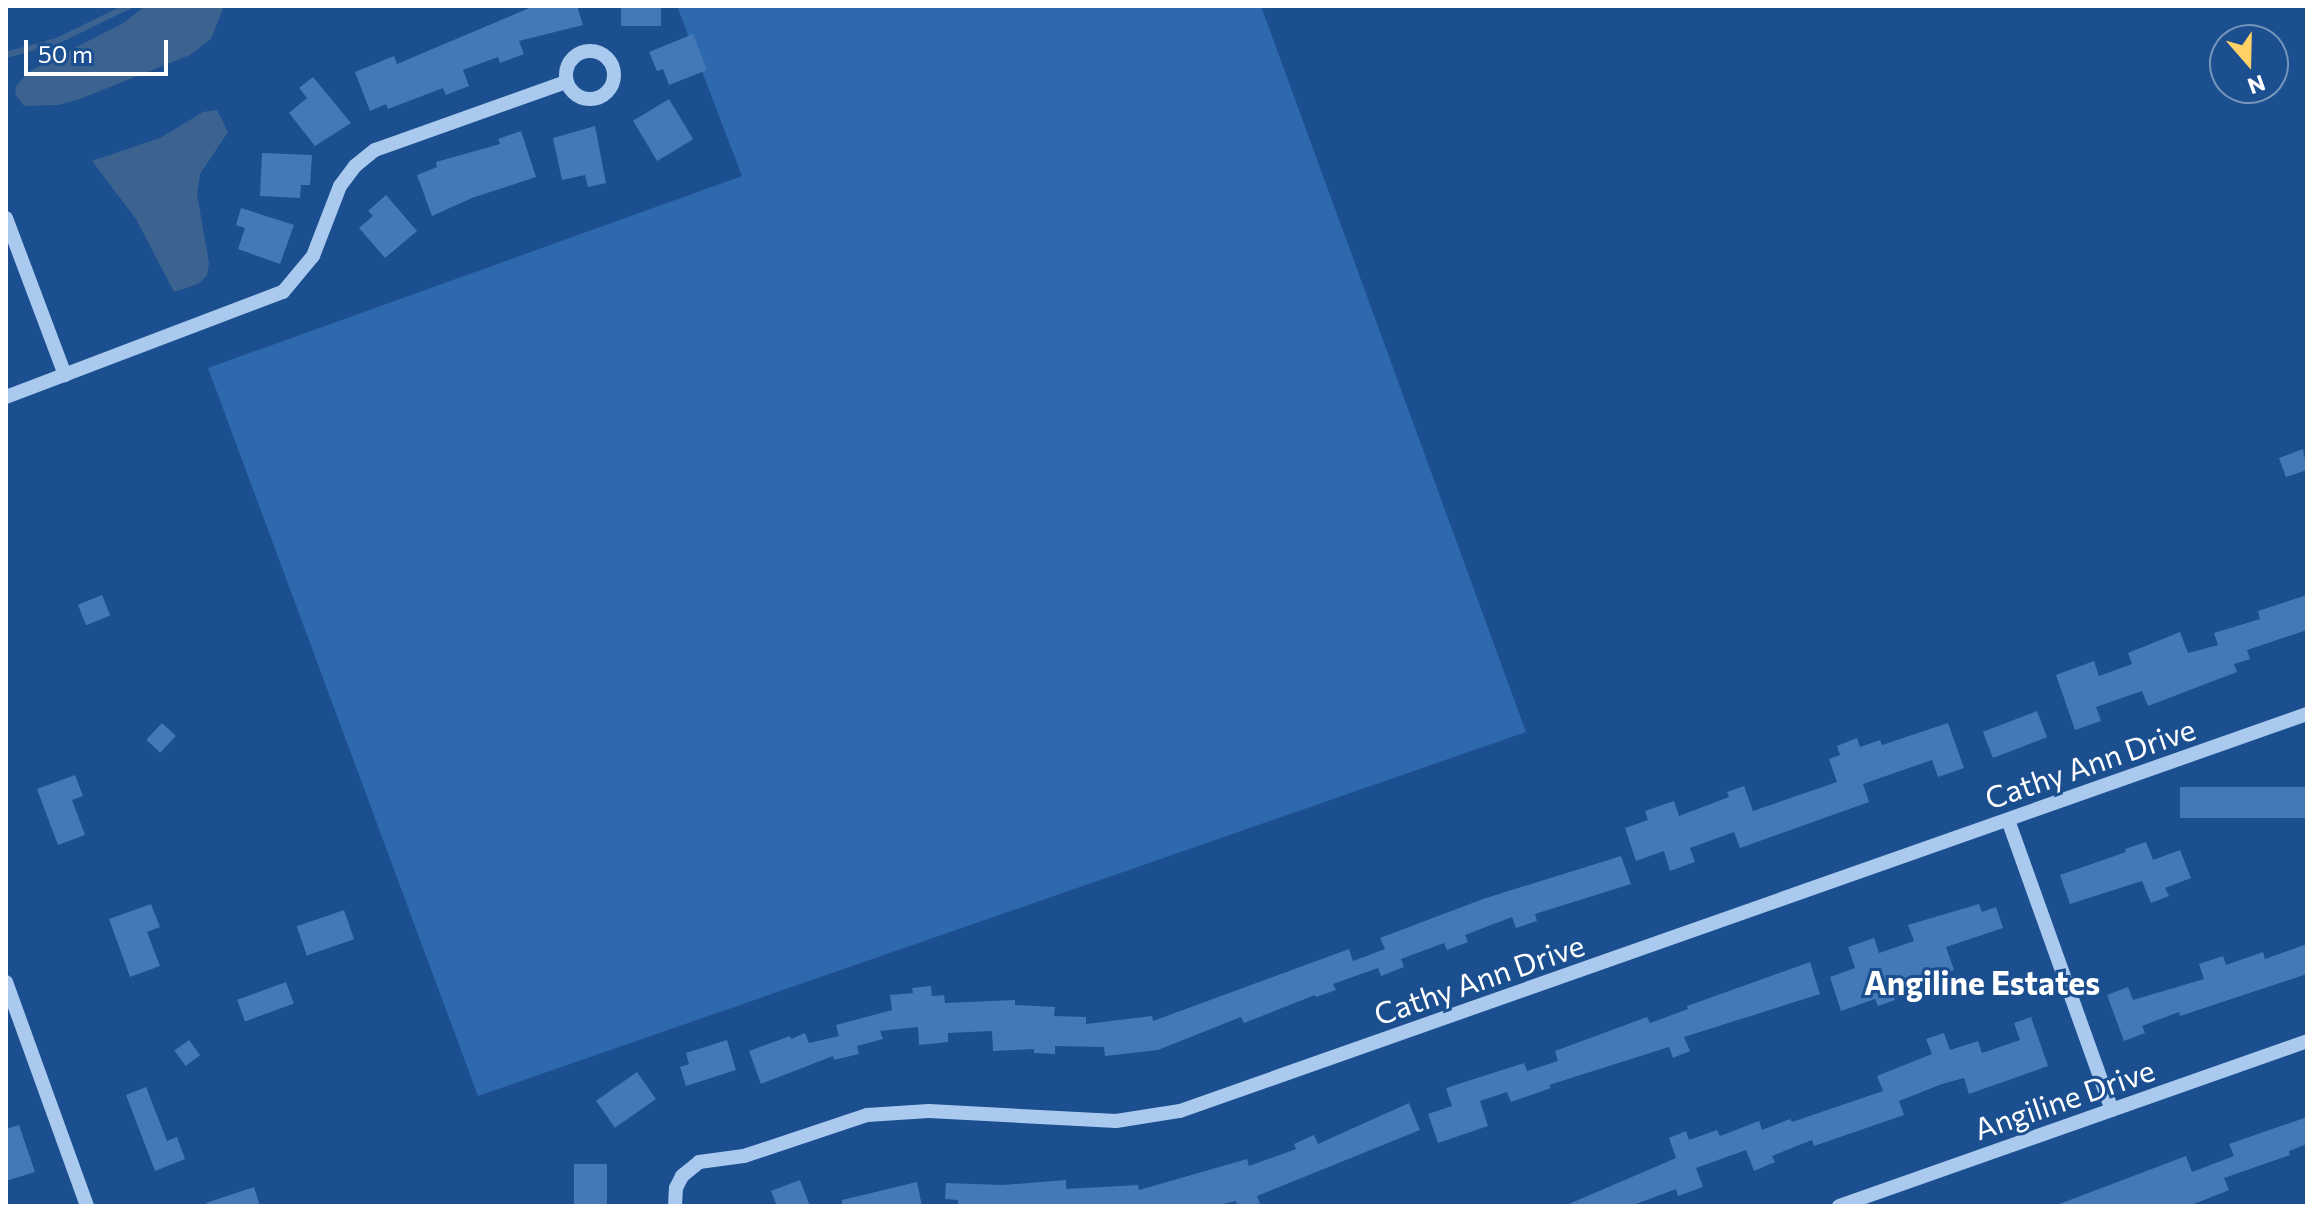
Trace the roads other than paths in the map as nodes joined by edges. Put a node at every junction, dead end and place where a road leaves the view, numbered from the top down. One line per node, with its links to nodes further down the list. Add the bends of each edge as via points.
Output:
1 (566, 82): 3 (street, via 375,150 340,186 313,256 283,292)
2 (6, 218): 3 (street)
3 (65, 375): 4 (street)
4 (6, 397)
5 (2307, 714): 6 (street, Cathy Ann Drive)
6 (2008, 820): 9 (street); 11 (street, Cathy Ann Drive, via 1180,1111 1116,1121 929,1111 867,1115 744,1156 699,1162 682,1176)
7 (6, 982): 10 (street)
8 (2307, 1041): 9 (street, Angiline Drive)
9 (2112, 1110): 12 (street, Angiline Drive)
10 (87, 1206)
11 (675, 1206)
12 (1839, 1206)

